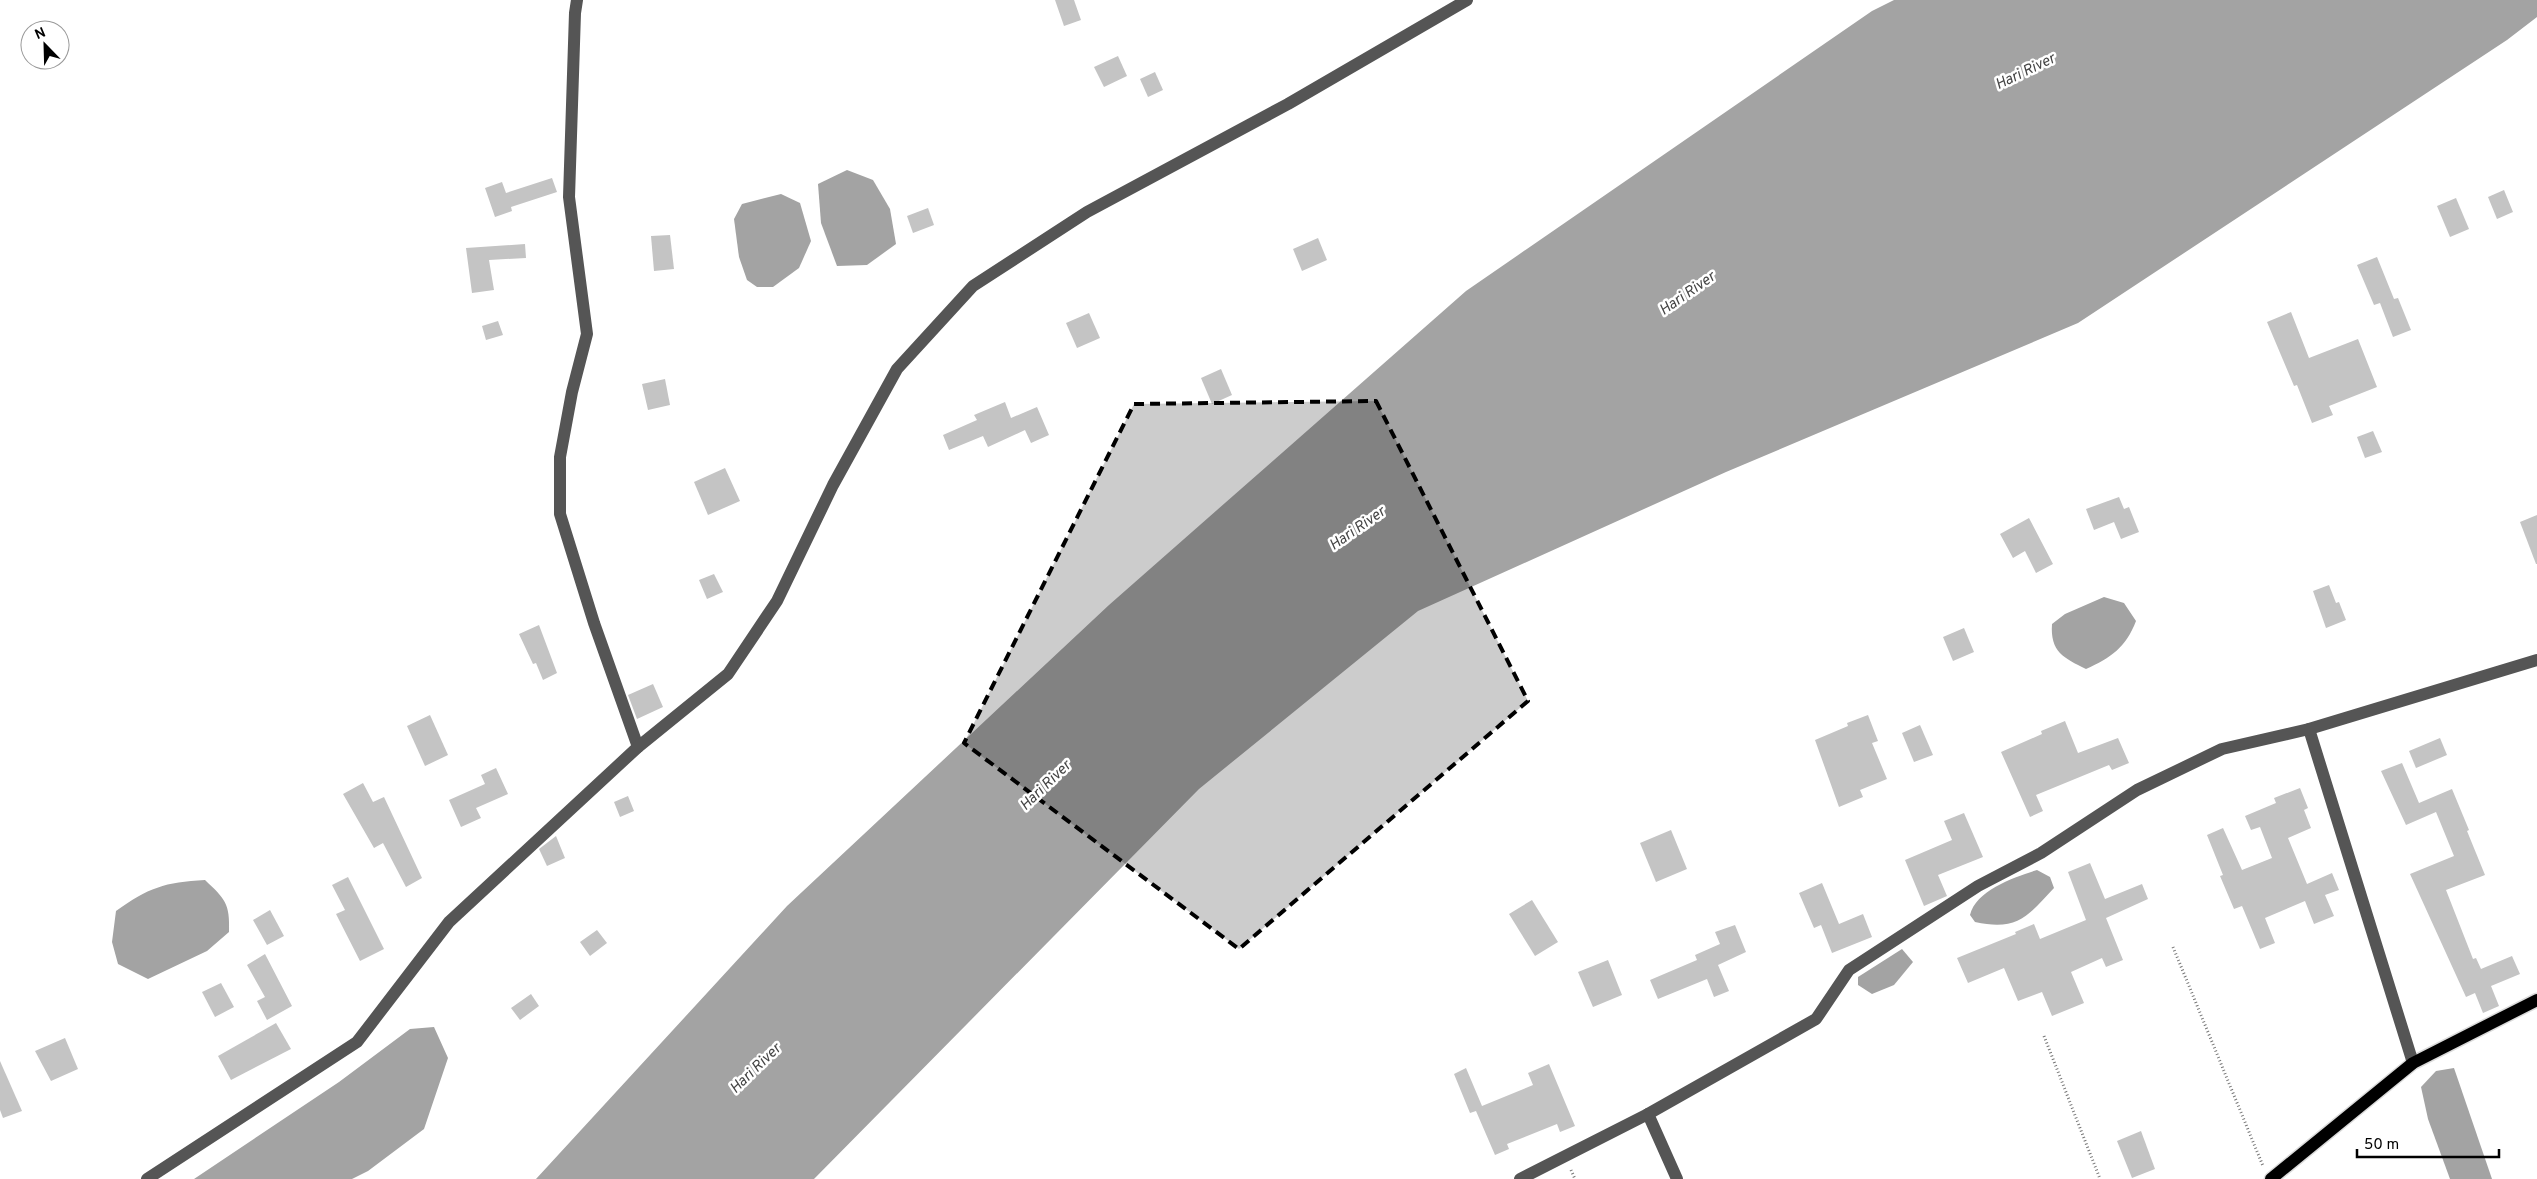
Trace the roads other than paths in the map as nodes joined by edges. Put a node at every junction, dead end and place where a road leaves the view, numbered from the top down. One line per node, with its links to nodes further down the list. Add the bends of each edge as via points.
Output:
1 (577, 0): 5 (street, via 570,197 587,334 560,457 560,514)
2 (1467, 0): 5 (street, via 1288,104 1087,212 973,286 897,369 833,485 777,601 728,674)
3 (2537, 660): 4 (street)
4 (2309, 729): 7 (street); 8 (street, via 2222,749 2137,790 2041,852 1978,886 1849,970 1816,1019)
5 (638, 747): 10 (street, via 449,922 357,1042)
6 (2537, 1000): 7 (main road)
7 (2414, 1063): 9 (main road)
8 (1648, 1114): 11 (street); 12 (street)
9 (2268, 1175)
10 (147, 1179)
11 (1520, 1179)
12 (1677, 1179)

